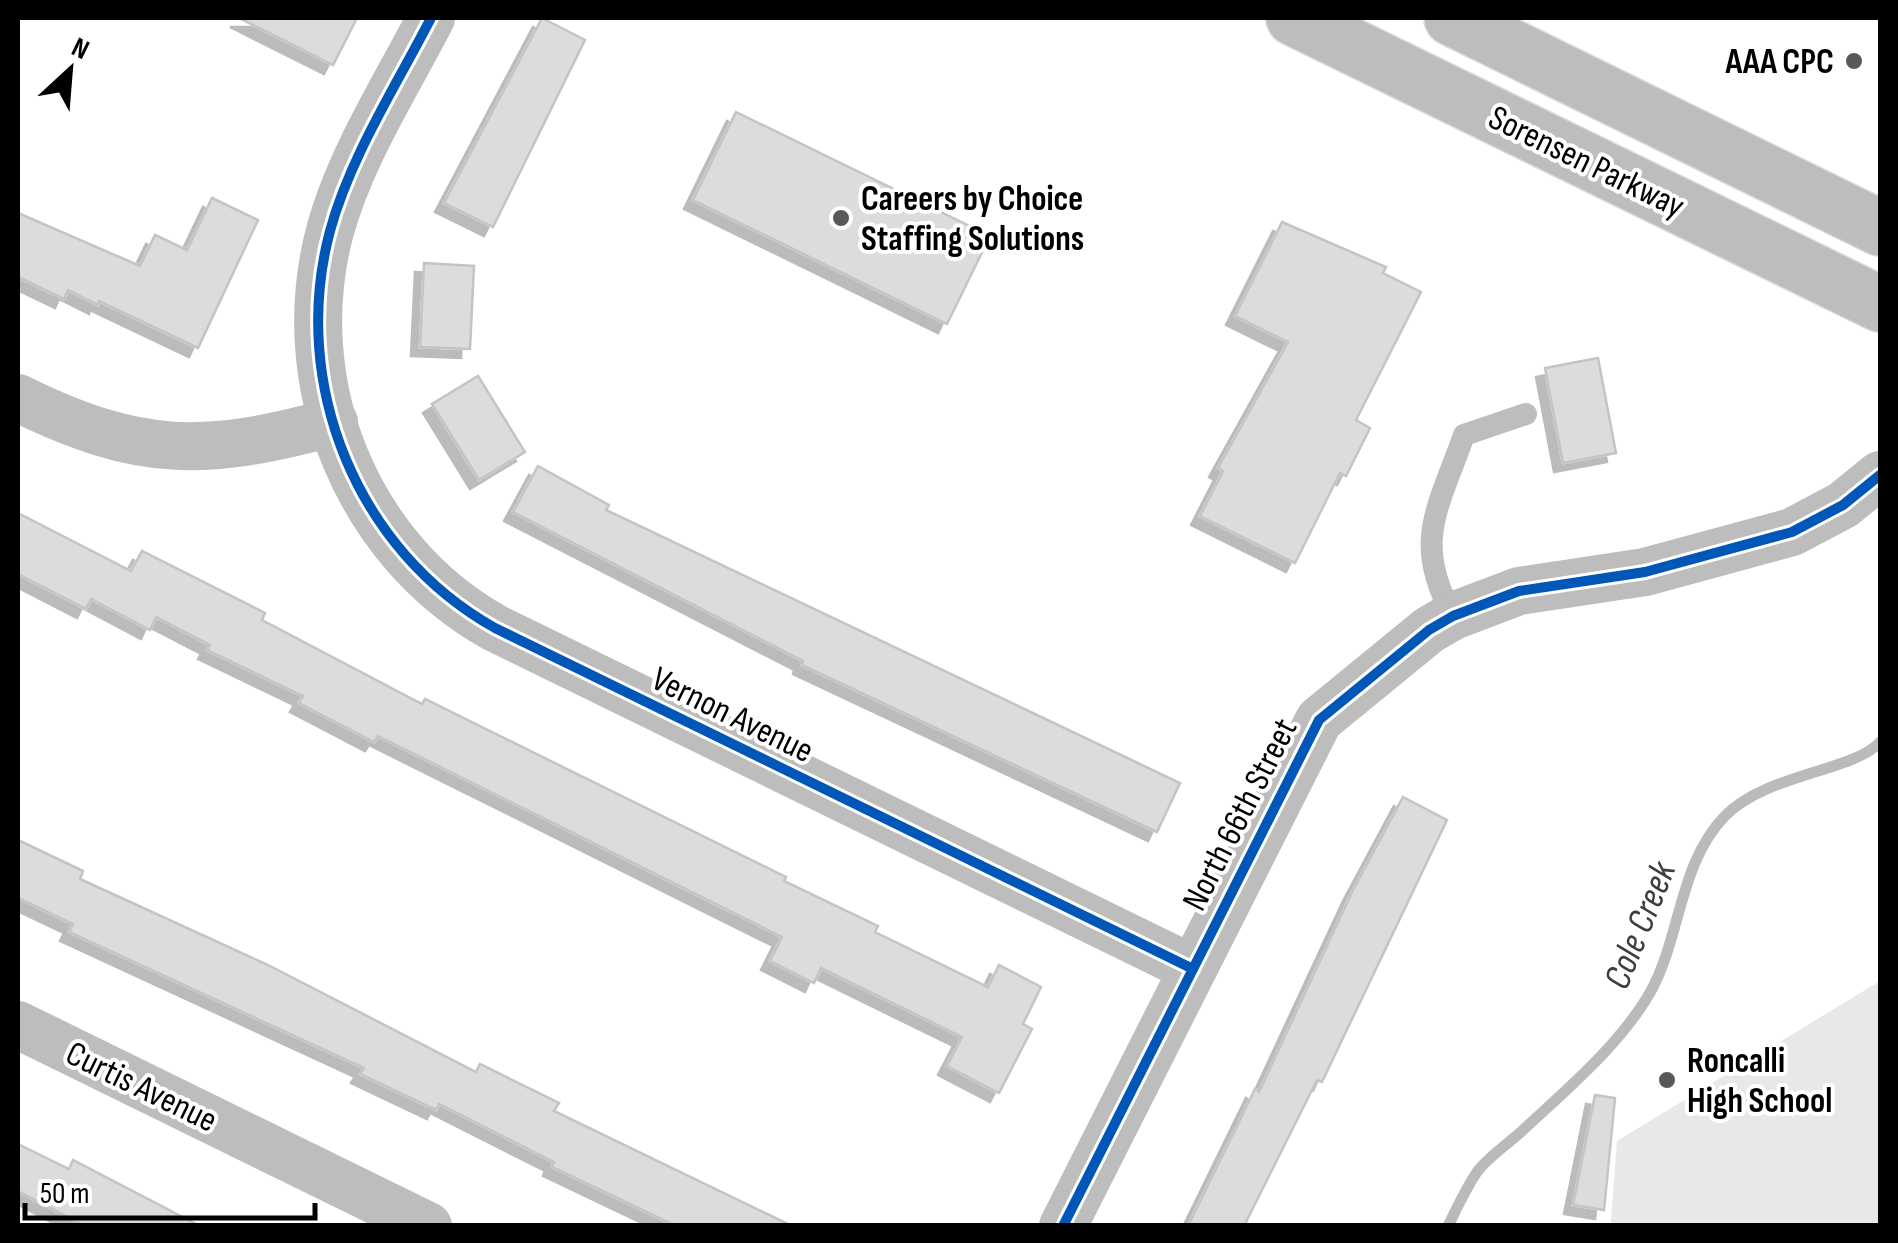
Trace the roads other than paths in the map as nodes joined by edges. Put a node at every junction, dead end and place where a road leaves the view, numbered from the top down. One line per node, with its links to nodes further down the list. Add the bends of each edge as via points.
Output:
1 (431, 18): 8 (street, Vernon Avenue, via 330,228 317,326)
2 (1294, 18): 5 (main road, Sorensen Parkway)
3 (1452, 18): 4 (main road, Sorensen Parkway)
4 (1880, 228)
5 (1880, 304)
6 (18, 398): 8 (street, via 85,427 176,448 256,443)
7 (1526, 414): 10 (lane, via 1464,435 1428,556)
8 (334, 422): 11 (street, Vernon Avenue, via 345,463 386,535 438,592 466,612)
9 (1880, 474): 10 (street, North 66th Street, via 1792,532 1645,572 1519,590)
10 (1453, 616): 11 (street, North 66th Street, via 1319,720)
11 (1191, 968): 14 (street, North 66th Street)
12 (18, 1026): 13 (street, Curtis Avenue)
13 (428, 1226)
14 (1062, 1226)

